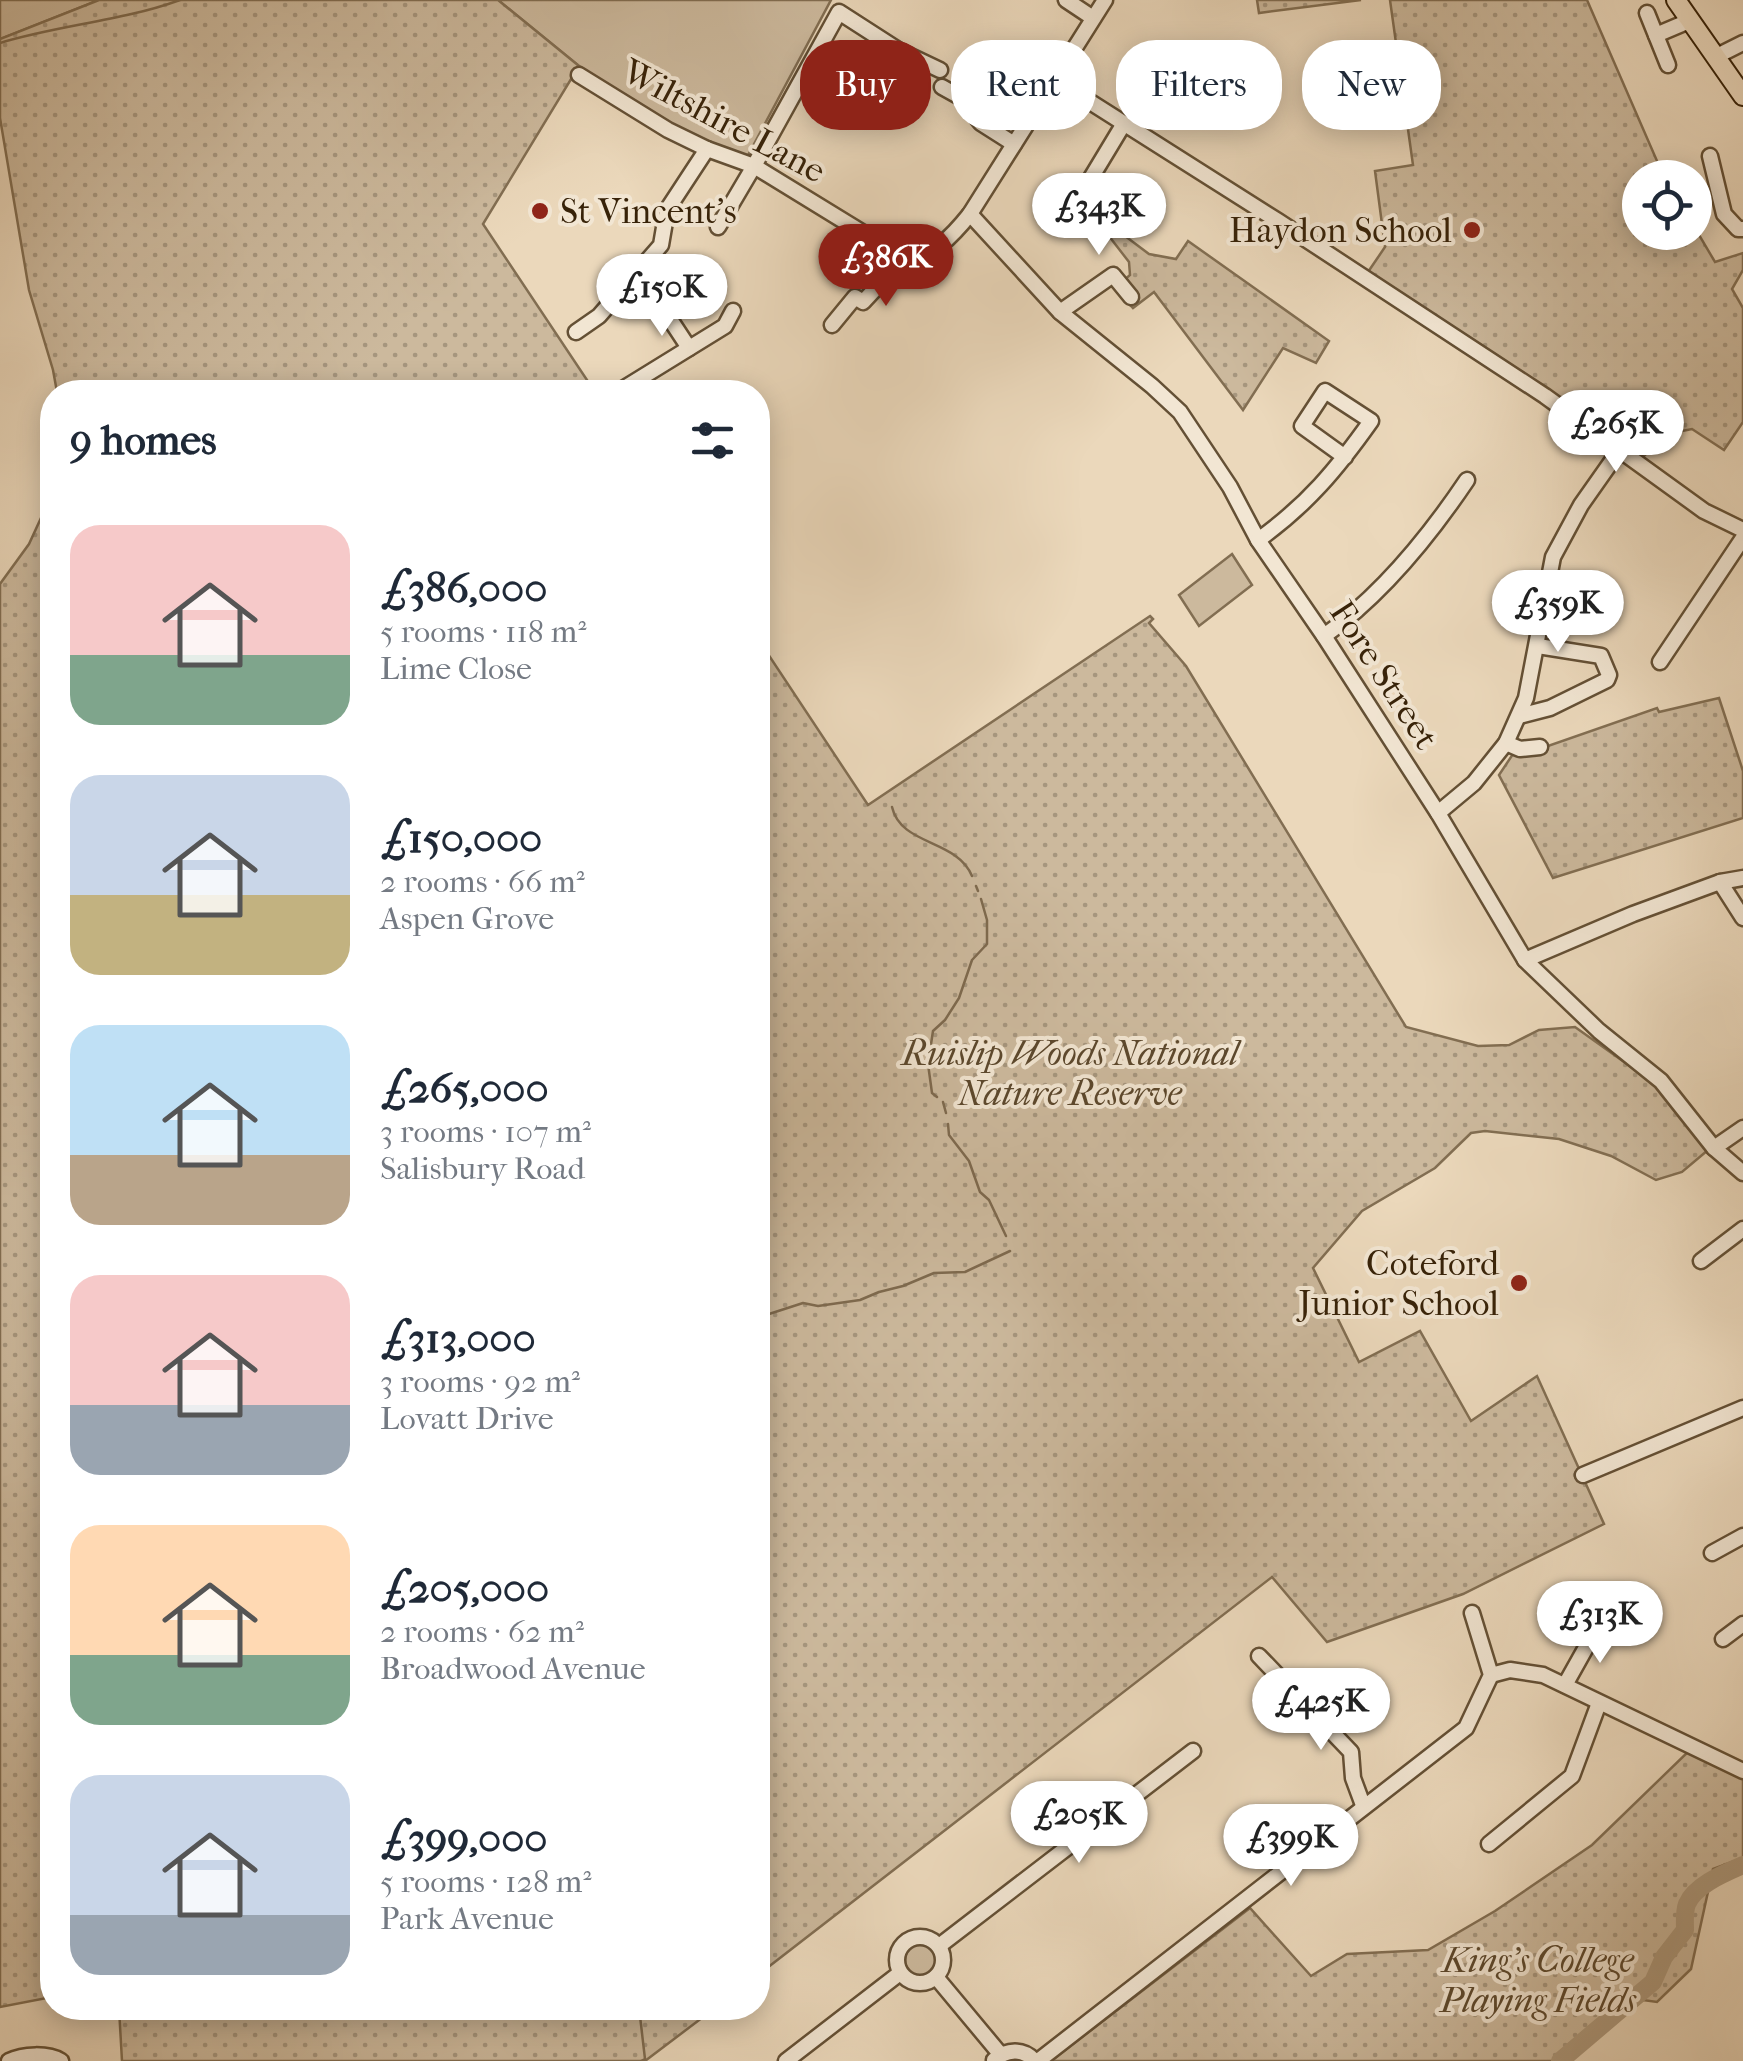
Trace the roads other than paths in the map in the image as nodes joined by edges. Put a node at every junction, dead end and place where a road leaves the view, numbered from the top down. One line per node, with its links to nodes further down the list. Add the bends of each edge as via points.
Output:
1 (1066, 0): 5 (street)
2 (1105, 0): 5 (street)
3 (1676, 0): 6 (main road)
4 (1647, 14): 7 (street)
5 (1092, 18): 10 (street)
6 (1689, 20): 7 (street); 12 (main road)
7 (1656, 35): 14 (street)
8 (823, 40): 9 (street, via 838,12)
9 (882, 40)
10 (1078, 40)
11 (1743, 43): 12 (street)
12 (1714, 57): 19 (main road)
13 (931, 66): 15 (street)
14 (1668, 66)
15 (940, 70)
16 (580, 75): 24 (street, Wiltshire Lane)
17 (800, 82): 26 (street)
18 (942, 87): 23 (street)
19 (1743, 96)
20 (1023, 130): 23 (street)
21 (1120, 130): 27 (street)
22 (1131, 130): 40 (street, via 1545,396)
23 (1014, 144): 28 (street)
24 (708, 149): 26 (street, Wiltshire Lane); 32 (street, via 667,210 661,245)
25 (1710, 156): 30 (street, via 1724,214)
26 (754, 166): 29 (street); 31 (street, Wiltshire Lane)
27 (1088, 183)
28 (970, 214): 31 (street, via 927,254); 35 (street, Fore Street)
29 (718, 226)
30 (1743, 229)
31 (904, 258): 36 (street)
32 (631, 282): 37 (street); 38 (street, via 660,304)
33 (1131, 297): 35 (street, via 1114,275)
34 (733, 311): 38 (street, via 725,326)
35 (1060, 312): 45 (street, Fore Street, via 1180,412)
36 (832, 325)
37 (576, 332)
38 (689, 348): 39 (street)
39 (637, 380)
40 (1619, 451): 43 (street); 47 (street, via 1553,557)
41 (1345, 458): 41 (street, via 1302,426 1325,391 1371,421); 45 (street)
42 (1467, 480): 46 (street, via 1402,564)
43 (1743, 530)
44 (1743, 538): 48 (street)
45 (1258, 540): 46 (street, Fore Street)
46 (1324, 636): 52 (street, Fore Street)
47 (1538, 646): 49 (street); 49 (street, via 1601,656 1607,680)
48 (1660, 662)
49 (1519, 716): 50 (street)
50 (1506, 743): 51 (street); 52 (street)
51 (1540, 747)
52 (1438, 813): 56 (street, Fore Street)
53 (1743, 878): 54 (street)
54 (1720, 882): 55 (street); 56 (street)
55 (1743, 918)
56 (1525, 960): 58 (street, Fore Street, via 1661,1081)
57 (1743, 1128): 58 (street)
58 (1714, 1148): 59 (street, Fore Street)
59 (1743, 1174)
60 (1743, 1230): 61 (street)
61 (1700, 1260)
62 (1743, 1408): 63 (street)
63 (1582, 1475)
64 (1743, 1536): 65 (street)
65 (1712, 1553)
66 (1472, 1613): 71 (street)
67 (1743, 1624): 69 (street)
68 (1598, 1626): 72 (street)
69 (1723, 1639)
70 (1260, 1656): 76 (street, via 1351,1752)
71 (1491, 1675): 72 (street, via 1510,1670); 76 (street, via 1466,1728)
72 (1565, 1685): 73 (street)
73 (1599, 1702): 75 (street); 77 (street, via 1572,1776)
74 (1193, 1752): 78 (street)
75 (1743, 1771)
76 (1363, 1806): 85 (street)
77 (1489, 1844)
78 (939, 1946): 79 (street, via 923,1937 907,1941 897,1955); 80 (street, via 943,1963)
79 (900, 1973): 80 (street, via 921,1984); 84 (street)
80 (936, 1977): 81 (street)
81 (997, 2058): 85 (street, via 1016,2051)
82 (61, 2060): 83 (street)
83 (9, 2061)
84 (786, 2061)
85 (1036, 2061)

